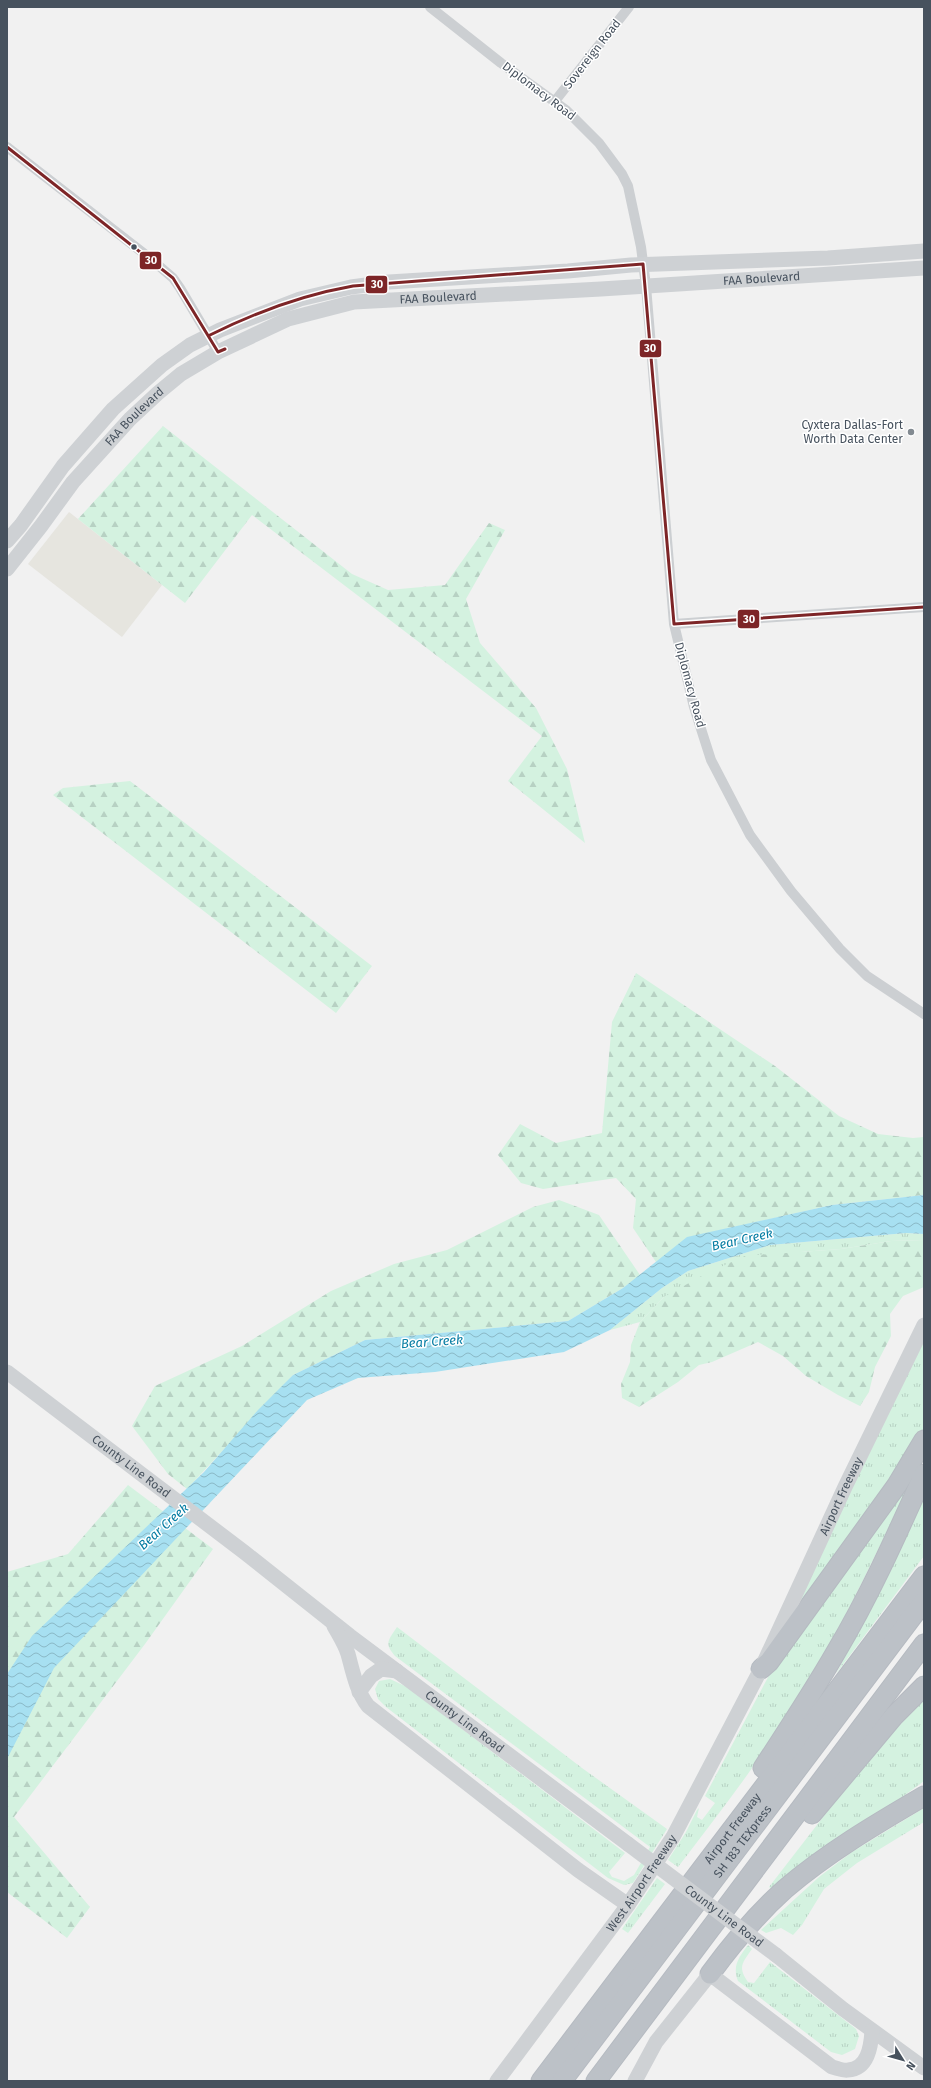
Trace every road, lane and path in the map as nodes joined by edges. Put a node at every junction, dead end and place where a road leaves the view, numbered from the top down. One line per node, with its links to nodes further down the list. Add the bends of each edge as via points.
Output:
1 (430, 7): 3 (street, Diplomacy Road)
2 (629, 7): 3 (street, Sovereign Road)
3 (555, 102): 7 (street, Diplomacy Road, via 588,130 622,174 628,186)
4 (7, 147): 15 (street, via 172,278)
5 (924, 251): 6 (street, FAA Boulevard)
6 (800, 259): 7 (street, FAA Boulevard); 10 (street)
7 (643, 264): 9 (street, FAA Boulevard); 11 (street, Diplomacy Road)
8 (924, 268): 10 (street, FAA Boulevard)
9 (496, 276): 12 (street, FAA Boulevard, via 389,282); 13 (street)
10 (800, 276): 11 (street, FAA Boulevard)
11 (646, 286): 13 (street, FAA Boulevard); 23 (street, Diplomacy Road)
12 (351, 287): 14 (street); 15 (street, FAA Boulevard, via 278,306)
13 (499, 293): 14 (street, FAA Boulevard)
14 (354, 302): 16 (street, FAA Boulevard, via 288,319)
15 (210, 335): 16 (street); 17 (street, FAA Boulevard, via 162,364)
16 (218, 352): 18 (street, FAA Boulevard, via 169,383)
17 (92, 432): 18 (street); 19 (street, FAA Boulevard, via 63,466)
18 (108, 443): 20 (street, FAA Boulevard, via 73,482)
19 (7, 542): 20 (street)
20 (20, 553): 21 (street, FAA Boulevard)
21 (7, 569)
22 (924, 607): 23 (street)
23 (674, 624): 24 (street, Diplomacy Road, via 694,707 711,760 750,835 791,891 845,954 867,976)
24 (924, 1014)
25 (924, 1325): 35 (street, Airport Freeway, via 848,1480)
26 (7, 1372): 32 (street, County Line Road)
27 (924, 1440): 35 (highway, via 897,1485 769,1662)
28 (924, 1474): 40 (highway, via 883,1563 837,1651 796,1719 722,1826)
29 (924, 1576): 40 (highway, Airport Freeway)
30 (924, 1601): 48 (highway, SH 183 TEXpress)
31 (924, 1616): 49 (highway, SH 183 TEXpress)
32 (331, 1621): 34 (street, County Line Road); 38 (street, via 347,1653)
33 (924, 1644): 42 (highway)
34 (371, 1651): 36 (street, County Line Road); 38 (street, via 354,1670)
35 (761, 1669): 41 (street, West Airport Freeway, via 673,1838)
36 (397, 1671): 38 (street, via 381,1669 371,1676); 44 (street, County Line Road, bridge, via 776,1955)
37 (924, 1686): 42 (highway)
38 (359, 1692): 41 (street, via 368,1706 578,1870)
39 (924, 1796): 43 (highway, via 841,1847 784,1890 759,1915)
40 (676, 1901): 47 (highway, Airport Freeway)
41 (628, 1905): 46 (street, West Airport Freeway)
42 (729, 1905): 50 (highway)
43 (710, 1974): 44 (street, via 832,2067 848,2070 860,2066 871,2048); 51 (street, via 656,2042)
44 (872, 2031): 45 (street, County Line Road)
45 (924, 2068)
46 (497, 2081)
47 (540, 2081)
48 (562, 2081)
49 (572, 2081)
50 (596, 2081)
51 (635, 2081)

